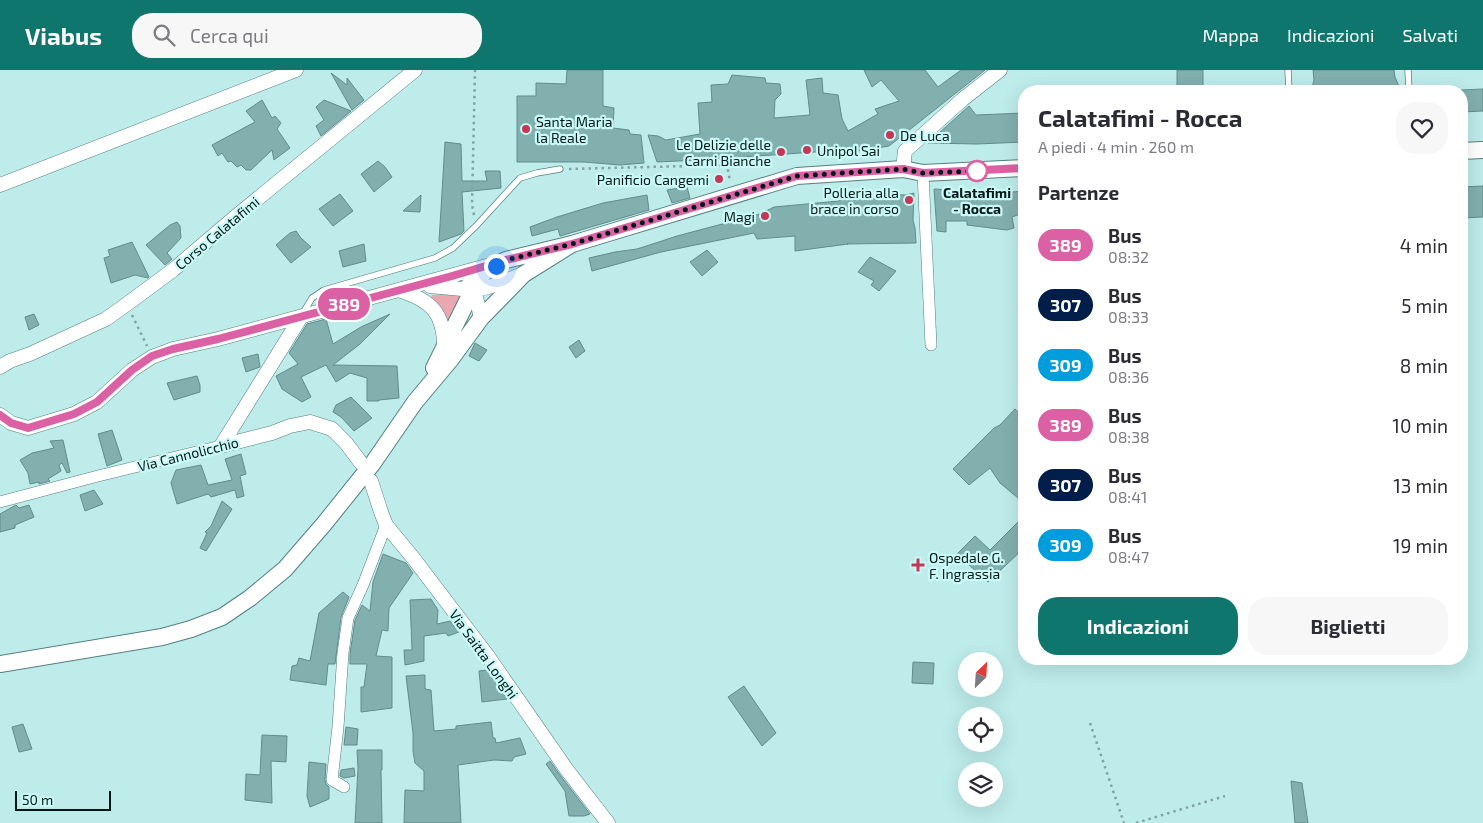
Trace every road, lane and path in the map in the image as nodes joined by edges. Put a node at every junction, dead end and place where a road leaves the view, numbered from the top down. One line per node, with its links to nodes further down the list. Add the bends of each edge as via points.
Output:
1 (296, 70): 16 (street)
2 (414, 70): 25 (street, Corso Calatafimi, via 173,270)
3 (476, 70): 17 (path, via 472,205)
4 (1000, 70): 13 (street, via 905,151)
5 (1288, 70): 7 (lane)
6 (1408, 70): 8 (lane)
7 (1289, 85)
8 (1409, 85)
9 (1483, 150): 10 (main road)
10 (1468, 151)
11 (727, 165): 14 (path)
12 (1018, 168): 15 (main road)
13 (903, 169): 15 (main road); 18 (main road, via 797,176)
14 (560, 170): 17 (lane, via 537,172 520,178)
15 (923, 173): 28 (street)
16 (0, 185)
17 (476, 226): 26 (lane, via 453,248 435,258 324,290 312,298)
18 (572, 244): 19 (main road); 20 (main road)
19 (506, 260): 21 (street); 24 (main road, via 486,271)
20 (524, 274): 24 (street, via 489,288); 27 (main road)
21 (452, 276): 22 (street); 24 (street, via 463,280)
22 (416, 286): 23 (street); 24 (street)
23 (397, 290): 26 (street); 29 (street, via 423,300 432,309 441,321)
24 (473, 290): 27 (street); 29 (main road)
25 (127, 304): 30 (path); 31 (street, Corso Calatafimi, via 106,319)
26 (300, 317): 30 (street); 34 (street)
27 (481, 318): 32 (main road)
28 (931, 346)
29 (444, 349): 32 (main road)
30 (152, 356): 33 (street, via 97,402 74,414 28,428 11,423)
31 (0, 368)
32 (415, 402): 39 (main road, via 373,463 285,569 222,617 162,637)
33 (0, 415)
34 (221, 446): 35 (street, Via Cannolicchio, via 310,422 332,429); 37 (street, Via Cannolicchio)
35 (361, 463)
36 (371, 480): 38 (street, Via Saitta Longhi)
37 (0, 502)
38 (386, 525): 41 (street, via 348,618 332,780); 43 (street, Via Saitta Longhi, via 487,656 566,770)
39 (0, 664)
40 (1090, 724): 44 (path)
41 (344, 787)
42 (1225, 796): 45 (path)
43 (608, 823)
44 (1124, 823)
45 (1136, 823)

